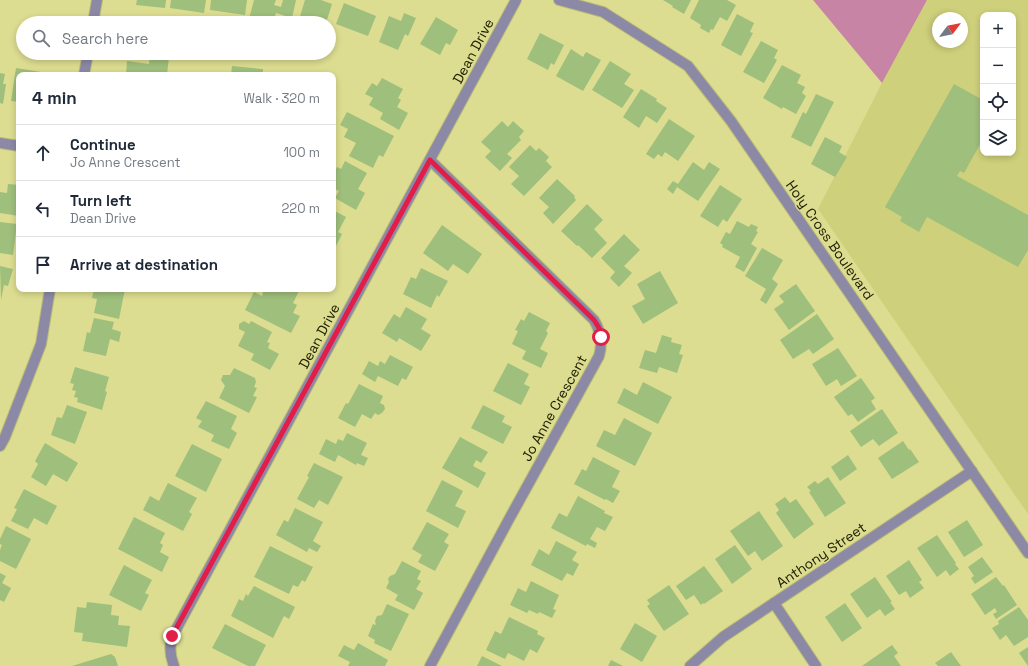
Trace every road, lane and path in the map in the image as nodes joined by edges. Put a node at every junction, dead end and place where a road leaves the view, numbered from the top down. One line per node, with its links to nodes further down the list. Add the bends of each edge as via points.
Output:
1 (97, 0): 4 (street)
2 (516, 0): 9 (street, Dean Drive)
3 (559, 0): 12 (street, Holy Cross Boulevard, via 603,12 688,66 731,121)
4 (94, 16)
5 (87, 60): 6 (street)
6 (85, 72)
7 (0, 143): 8 (street)
8 (16, 146)
9 (430, 160): 15 (street, Dean Drive, via 172,636 170,650); 16 (street, Jo Anne Crescent, via 594,320 600,331 601,343 599,356)
10 (50, 292): 11 (street, via 41,344)
11 (0, 446)
12 (972, 471): 13 (street, Holy Cross Boulevard); 14 (street, Anthony Street)
13 (1028, 553)
14 (774, 603): 17 (street, Anthony Street, via 723,637); 18 (street)
15 (174, 666)
16 (430, 666)
17 (690, 666)
18 (816, 666)

